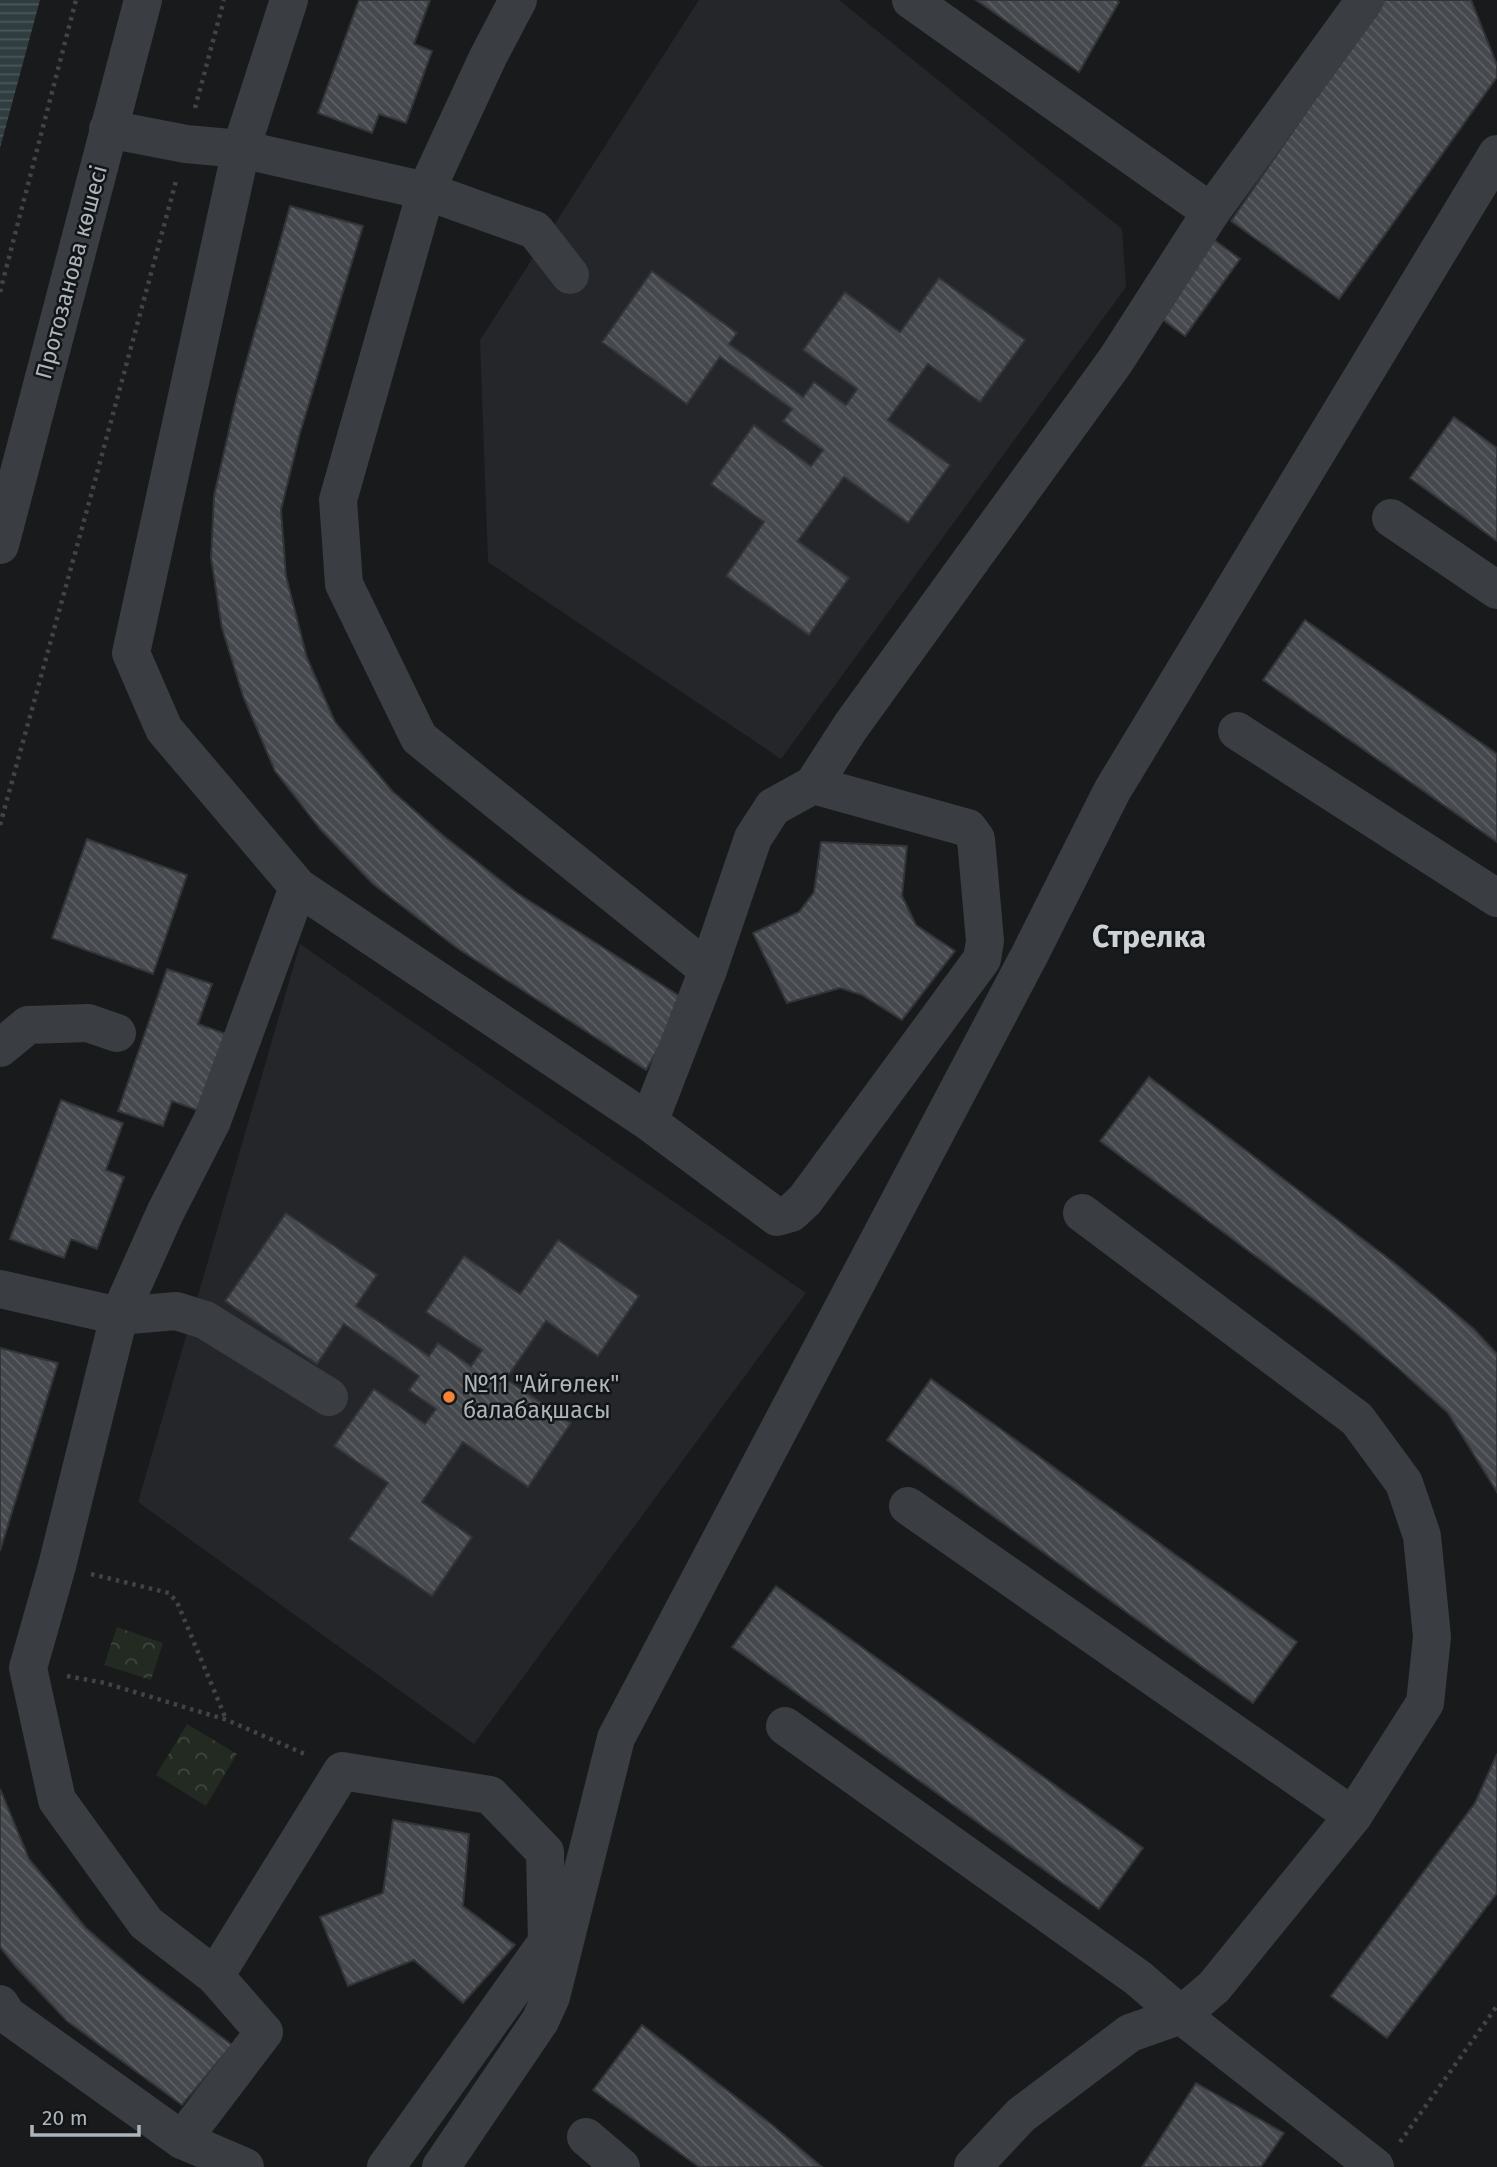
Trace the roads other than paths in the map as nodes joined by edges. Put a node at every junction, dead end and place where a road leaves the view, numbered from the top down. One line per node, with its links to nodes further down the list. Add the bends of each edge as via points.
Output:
1 (143, 0): 6 (street, Протозанова көшесі)
2 (289, 0): 7 (street)
3 (518, 0): 9 (street)
4 (911, 0): 10 (street)
5 (1364, 0): 10 (street)
6 (108, 129): 7 (street); 13 (street, Протозанова көшесі)
7 (242, 149): 9 (street); 17 (street, via 131,653 164,729)
8 (1497, 154): 39 (street, via 1112,791 616,1738 551,1997 540,2021)
9 (426, 191): 11 (street, via 536,230); 19 (street, via 338,500 344,584 418,738)
10 (1211, 212): 16 (street, via 1116,360)
11 (570, 275)
12 (1391, 518): 14 (street)
13 (0, 545)
14 (1497, 590)
15 (1237, 731): 18 (street)
16 (813, 785): 19 (street, via 774,807 753,838); 22 (street, via 968,828 976,839 985,941 982,959 791,1213 777,1217)
17 (299, 887): 22 (street); 25 (street, via 212,1121)
18 (1497, 898)
19 (708, 971): 22 (street)
20 (117, 1034): 21 (street, via 88,1023 28,1025)
21 (0, 1048)
22 (649, 1122)
23 (1082, 1213): 29 (street, via 1357,1419 1404,1483 1422,1536 1433,1637 1425,1703)
24 (0, 1289): 25 (street)
25 (119, 1316): 26 (street, via 176,1311 205,1320); 30 (street, via 28,1668 57,1800 146,1923)
26 (329, 1397)
27 (908, 1506): 29 (street)
28 (785, 1726): 32 (street, via 1139,1978)
29 (1353, 1816): 32 (street, via 1214,1987)
30 (215, 1976): 34 (street, via 264,2032); 38 (street, via 342,1771 490,1795 545,1852 547,1942)
31 (0, 2004): 34 (street, via 7,2015)
32 (1181, 2015): 35 (street); 36 (street, via 1130,2033 1021,2115)
33 (586, 2137): 40 (street)
34 (182, 2140): 37 (street)
35 (1386, 2156)
36 (973, 2166)
37 (245, 2167)
38 (386, 2167)
39 (441, 2167)
40 (621, 2167)

